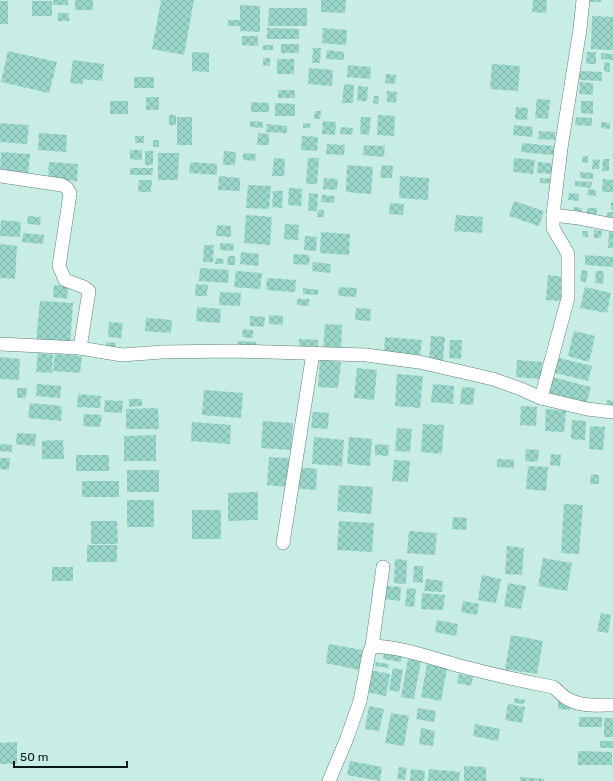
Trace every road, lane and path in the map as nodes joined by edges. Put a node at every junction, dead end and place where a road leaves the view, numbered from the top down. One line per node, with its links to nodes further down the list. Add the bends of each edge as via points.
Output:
1 (583, 0): 3 (street)
2 (0, 176): 6 (street, via 68,188 70,194 59,266 65,280 89,291)
3 (553, 215): 4 (street); 8 (street, via 553,228 568,254 568,298)
4 (613, 225)
5 (0, 344): 6 (street)
6 (80, 348): 7 (street, via 122,355 234,351)
7 (313, 353): 8 (street, via 366,355 419,362 493,379); 10 (street)
8 (541, 398): 9 (street, via 587,409)
9 (613, 412)
10 (283, 543)
11 (383, 568): 12 (street)
12 (372, 646): 13 (street, via 412,653 490,674 553,687 564,697 582,704); 14 (street, via 360,701 348,738)
13 (613, 705)
14 (329, 781)

